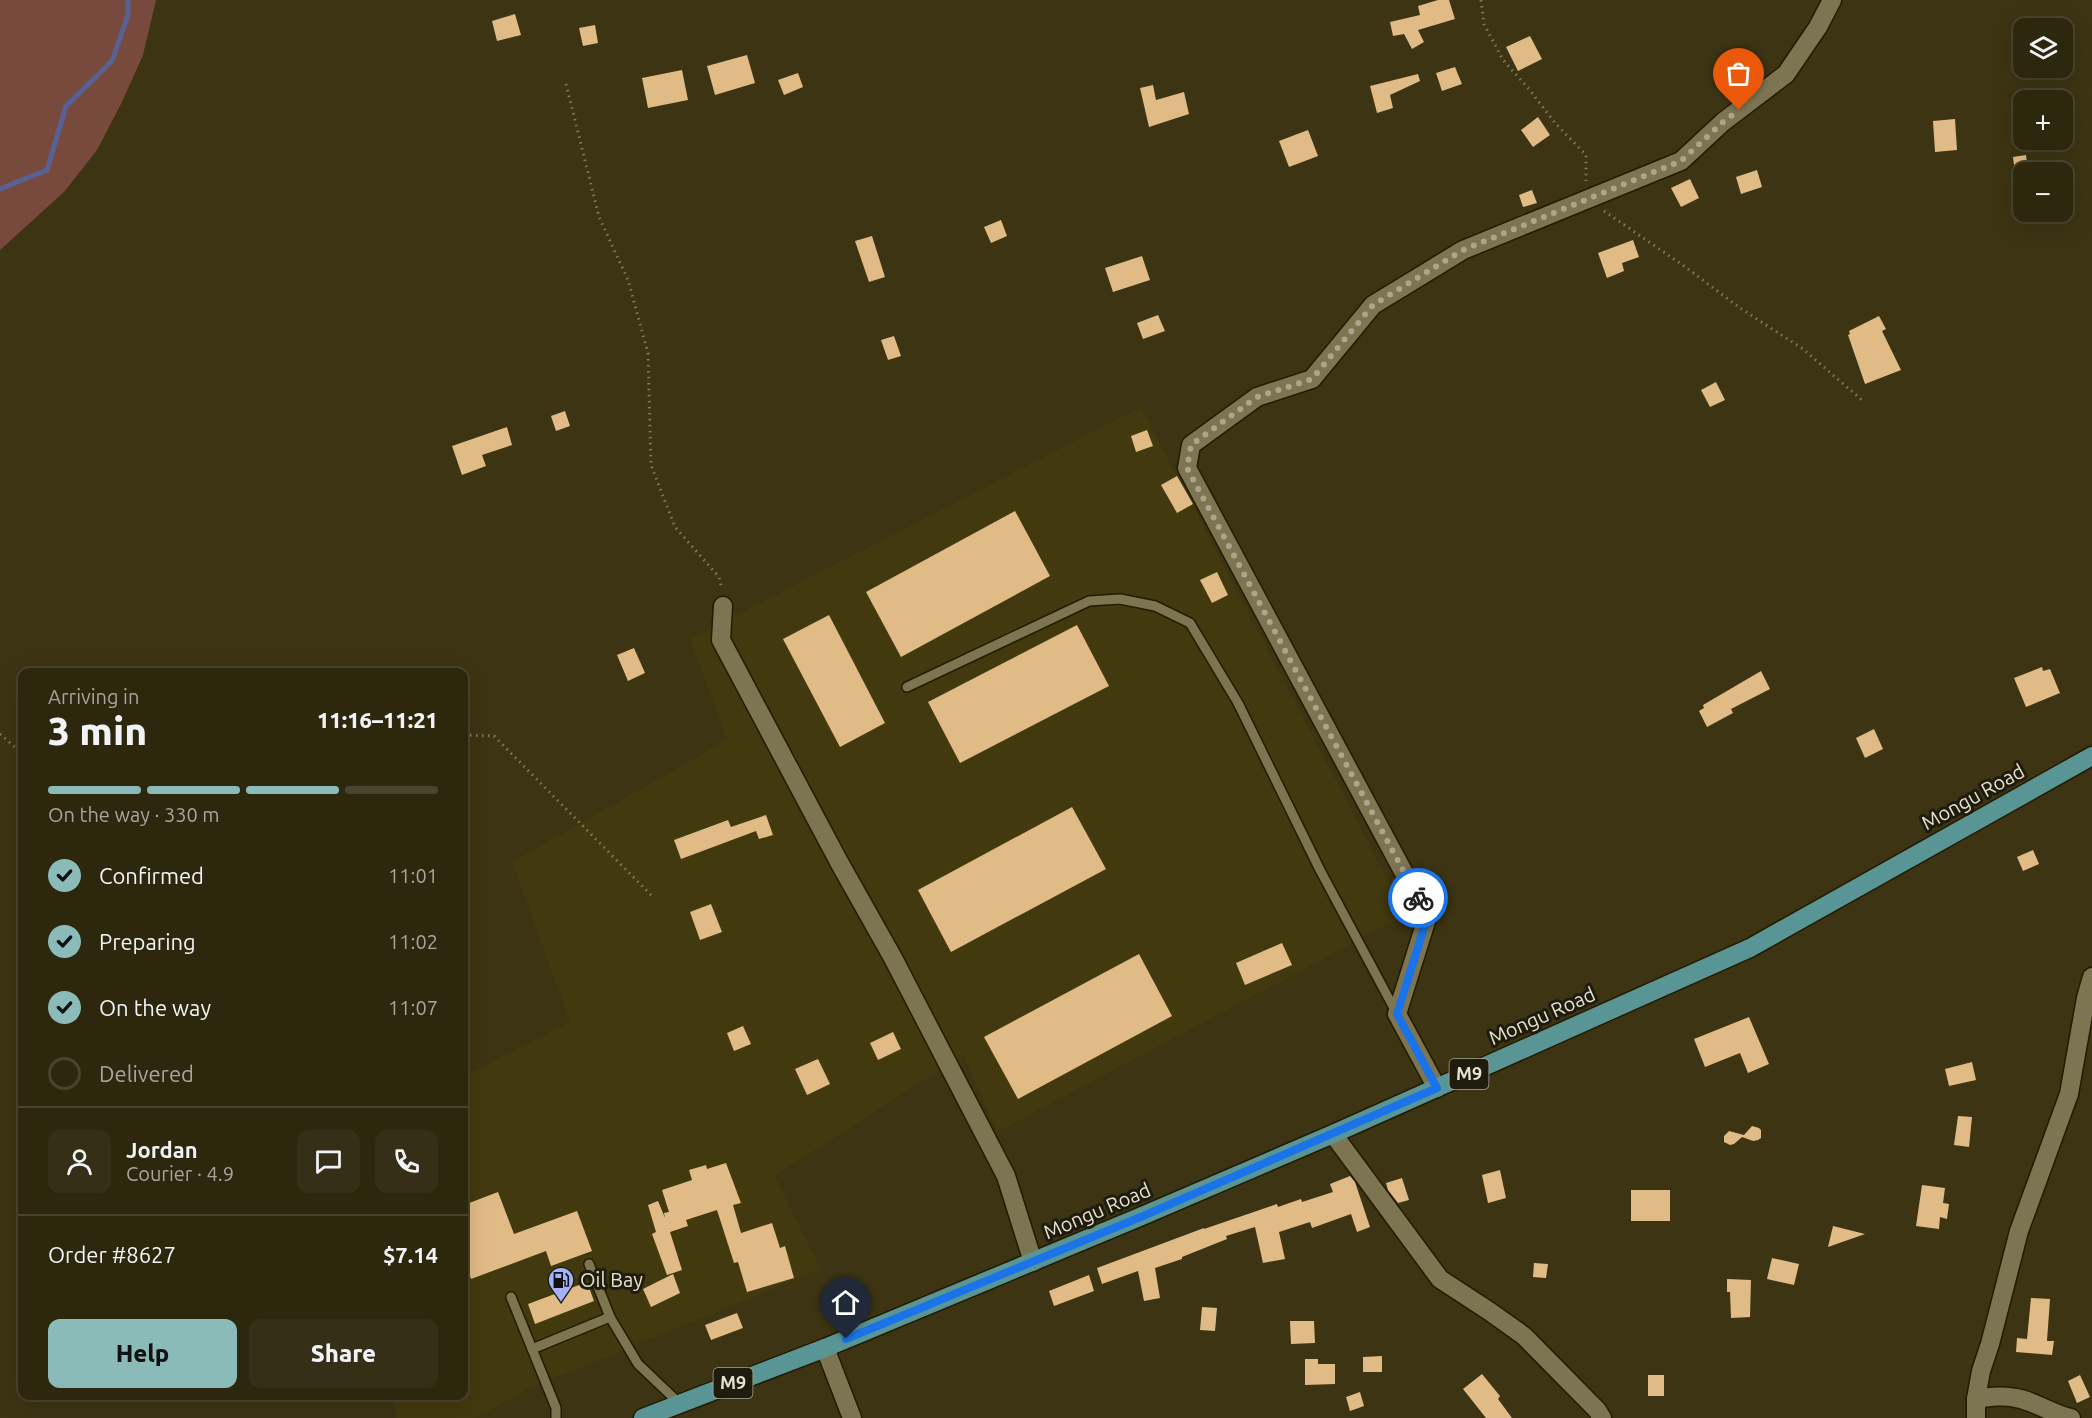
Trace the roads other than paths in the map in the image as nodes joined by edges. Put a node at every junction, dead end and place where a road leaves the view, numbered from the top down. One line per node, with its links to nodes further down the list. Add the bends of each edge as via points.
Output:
1 (1832, 0): 6 (street, via 1786,74 1723,122 1681,161 1463,250 1373,305 1312,379 1257,397 1191,445 1187,468 1428,915)
2 (723, 606): 9 (street, via 721,640 1006,1176)
3 (908, 687): 6 (lane, via 1089,601 1120,599 1155,606 1190,623 1238,703 1320,870)
4 (2092, 756): 7 (main road, Mongu Road / M9, via 1750,948)
5 (2092, 977): 15 (street, via 2069,1094 2019,1231)
6 (1397, 1014): 7 (street)
7 (1437, 1088): 8 (main road, Mongu Road / M9)
8 (1333, 1134): 9 (main road, Mongu Road / M9); 20 (street, via 1440,1279 1524,1336)
9 (1033, 1262): 13 (main road, Mongu Road / M9)
10 (589, 1264): 12 (lane)
11 (511, 1297): 14 (lane)
12 (610, 1317): 14 (lane); 16 (lane, via 638,1364)
13 (825, 1348): 16 (main road, M9); 19 (street)
14 (532, 1349): 17 (lane, via 556,1408)
15 (1976, 1399): 21 (street); 22 (street, via 2017,1398)
16 (679, 1403): 18 (main road, M9)
17 (556, 1418)
18 (643, 1418)
19 (852, 1418)
20 (1602, 1418)
21 (1976, 1418)
22 (2071, 1418)

